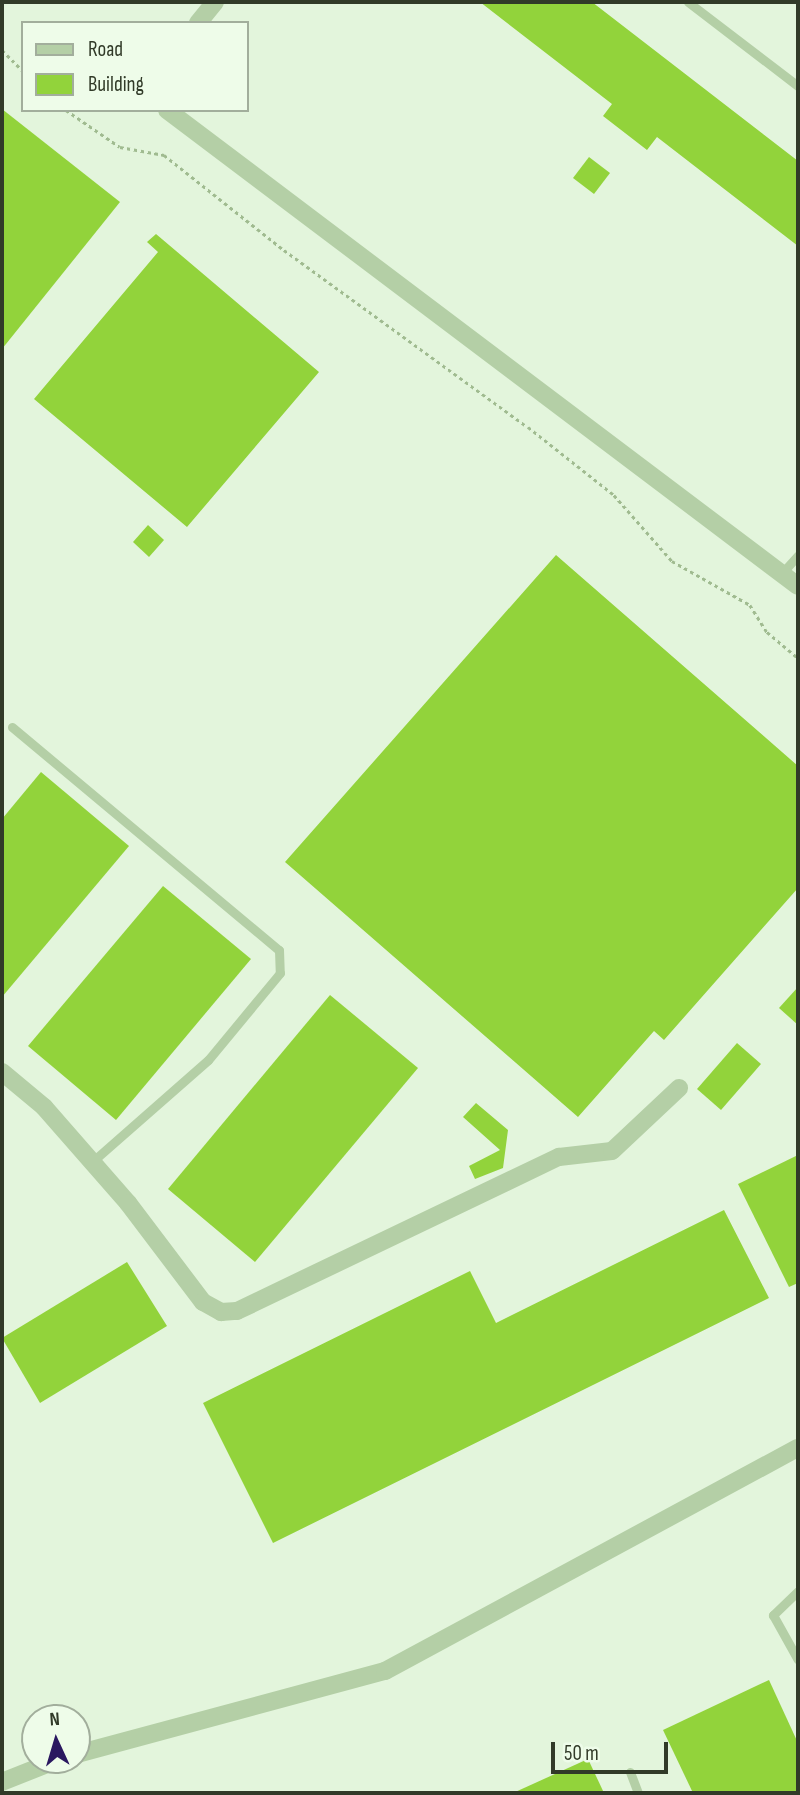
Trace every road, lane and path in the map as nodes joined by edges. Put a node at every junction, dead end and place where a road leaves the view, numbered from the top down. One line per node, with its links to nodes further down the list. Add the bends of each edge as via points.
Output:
1 (215, 2): 4 (street)
2 (688, 2): 3 (lane)
3 (701, 6): 7 (lane)
4 (200, 21)
5 (2, 50): 6 (path)
6 (21, 69)
7 (798, 86)
8 (69, 112): 13 (path, via 120,147 164,155 284,250 528,427 614,495 672,561 750,605 767,632)
9 (170, 112): 11 (street)
10 (798, 555): 11 (lane)
11 (782, 573): 12 (street)
12 (798, 586)
13 (798, 658)
14 (12, 727): 17 (lane, via 279,950 280,973 208,1060)
15 (5, 1079): 17 (street, via 44,1107)
16 (679, 1087): 17 (street, via 612,1151 559,1157 237,1311 221,1312 203,1302)
17 (92, 1161)
18 (798, 1448): 21 (street, via 384,1671)
19 (798, 1591): 20 (lane, via 773,1615)
20 (798, 1660)
21 (91, 1751)
22 (630, 1772): 25 (lane)
23 (22, 1774): 24 (street)
24 (2, 1782)
25 (638, 1793)

